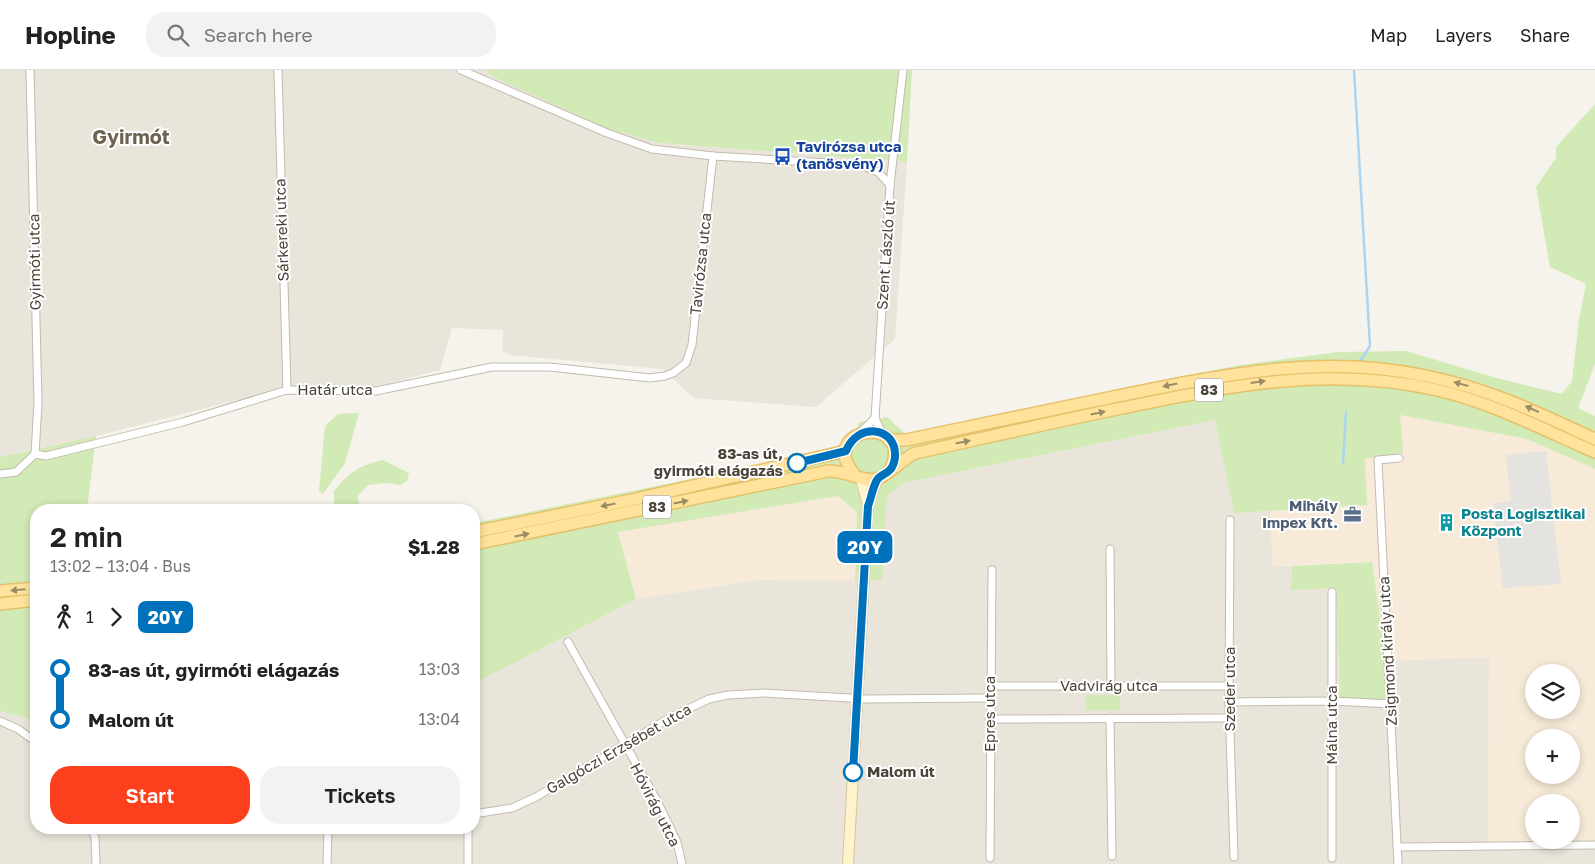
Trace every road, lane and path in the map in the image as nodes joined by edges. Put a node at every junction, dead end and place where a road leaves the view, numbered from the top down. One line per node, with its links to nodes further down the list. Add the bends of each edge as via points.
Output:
1 (30, 70): 15 (street, Gyirmóti utca, via 38,403)
2 (278, 70): 8 (street, Sárkereki utca)
3 (461, 70): 5 (street, Szent László út, via 643,146)
4 (903, 70): 6 (street)
5 (713, 156): 6 (street, Szent László út, via 861,165 878,172); 7 (street, Tavirózsa utca, via 692,345 690,355)
6 (890, 185): 9 (street, Szent László út)
7 (681, 368): 8 (street, Határ utca, via 650,378 550,368 492,367 376,391)
8 (287, 390): 15 (street, Határ utca, via 165,426 46,456)
9 (875, 418): 10 (street); 11 (street, Szent László út)
10 (860, 433): 11 (main road, 83, via 875,431); 13 (main road, via 849,443)
11 (886, 437): 12 (main road, 83, one-way to 11, via 1516,402 1459,383 1394,370 1306,365 1199,379 906,440); 17 (main road, via 895,455)
12 (1595, 439)
13 (846, 451): 19 (main road, via 848,467); 23 (main road, 83, one-way to 23)
14 (1595, 452): 17 (main road, 83, one-way to 14, via 915,453 1051,423 1252,383 1326,378 1388,382 1469,398 1526,419)
15 (36, 454): 18 (street, via 16,472)
16 (1399, 458): 40 (street, Zsigmond király utca, via 1378,460)
17 (890, 470): 20 (main road, 83)
18 (0, 474)
19 (857, 476): 20 (main road, 83); 21 (main road); 24 (main road, 83, one-way to 19, via 828,470)
20 (877, 479): 21 (main road)
21 (868, 506): 36 (main road)
22 (1230, 520): 35 (street, Szeder utca)
23 (480, 531)
24 (480, 543)
25 (1110, 550): 34 (street)
26 (992, 570): 33 (street, Epres utca)
27 (30, 588): 28 (main road, one-way to 28)
28 (0, 591)
29 (1332, 592): 38 (street, Málna utca)
30 (30, 601): 31 (main road)
31 (0, 604)
32 (568, 642): 46 (street, Hóvirág utca)
33 (990, 686): 34 (street, Vadvirág utca); 37 (street, Epres utca)
34 (1111, 686): 35 (street, Vadvirág utca)
35 (1229, 686): 39 (street, Szeder utca)
36 (857, 697): 37 (street); 46 (street, Galgóczi Erzsébet utca, via 764,692 728,695 710,699 672,717); 61 (main road)
37 (989, 698): 43 (street, Epres utca)
38 (1332, 701): 39 (street); 40 (street); 56 (street, Málna utca)
39 (1229, 702): 42 (street, Szeder utca)
40 (1392, 704): 52 (street, Zsigmond király utca)
41 (1110, 718): 42 (street); 43 (street); 53 (street)
42 (1230, 718): 54 (street, Szeder utca)
43 (989, 719): 55 (street, Epres utca)
44 (0, 721): 45 (street)
45 (30, 738)
46 (624, 745): 47 (street, Galgóczi Erzsébet utca, via 536,797 512,808); 60 (street, Hóvirág utca, via 677,842)
47 (480, 813)
48 (93, 834): 57 (street)
49 (328, 834): 58 (street)
50 (468, 834): 59 (street)
51 (1595, 846): 52 (street)
52 (1397, 847): 62 (street, Zsigmond király utca)
53 (1112, 856)
54 (1234, 857)
55 (990, 858)
56 (1332, 858)
57 (96, 864)
58 (327, 864)
59 (468, 864)
60 (682, 864)
61 (848, 864)
62 (1398, 864)

